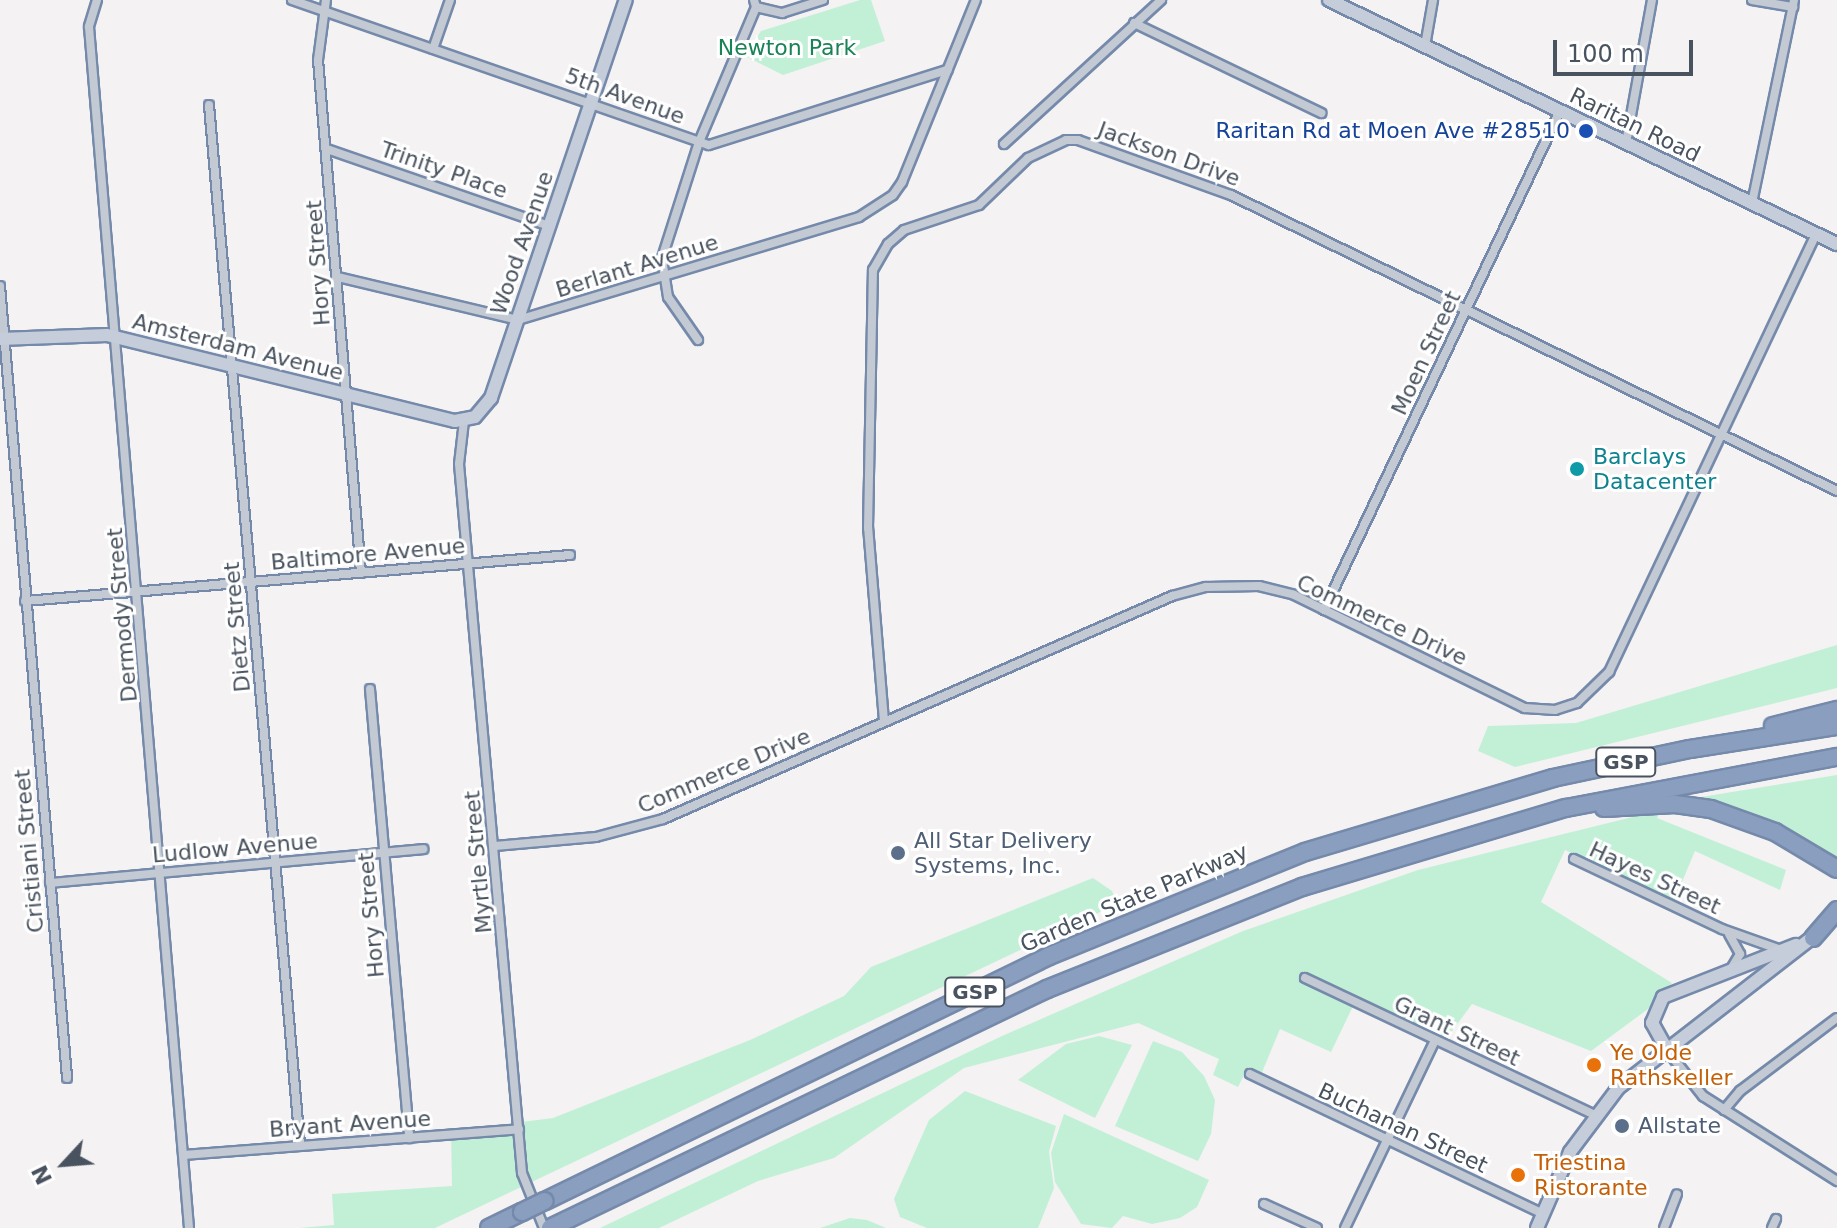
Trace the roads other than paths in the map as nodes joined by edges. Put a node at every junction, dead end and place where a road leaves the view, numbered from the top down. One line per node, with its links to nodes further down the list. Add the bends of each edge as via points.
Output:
1 (97, 0): 37 (street, Dermody Street, via 89,27)
2 (292, 0): 15 (street, 5th Avenue)
3 (326, 0): 15 (street, Hory Street)
4 (450, 0): 18 (street)
5 (626, 0): 20 (main road, Wood Avenue)
6 (823, 0): 13 (street, via 782,13)
7 (976, 0): 19 (street)
8 (1161, 0): 16 (street)
9 (1329, 0): 17 (main road, Raritan Road)
10 (1433, 0): 17 (street)
11 (1652, 0): 25 (street)
12 (1752, 0): 14 (street)
13 (755, 4): 24 (street)
14 (1794, 4): 28 (street)
15 (322, 10): 18 (street, 5th Avenue); 27 (street, Hory Street, via 318,60)
16 (1134, 23): 23 (street); 26 (street)
17 (1425, 46): 22 (main road, Raritan Road)
18 (433, 49): 20 (street, 5th Avenue)
19 (947, 70): 24 (street, 5th Avenue, via 720,143); 33 (street, Berlant Avenue, via 893,195 859,217)
20 (591, 103): 24 (street, 5th Avenue); 29 (main road, Wood Avenue)
21 (209, 105): 40 (street, Dietz Street)
22 (1560, 111): 25 (main road, Raritan Road); 35 (street, Moen Street)
23 (1321, 113)
24 (699, 142): 33 (street, via 663,251)
25 (1626, 143): 28 (main road, Raritan Road)
26 (1004, 144)
27 (327, 149): 29 (street, Trinity Place); 32 (street, Hory Street)
28 (1752, 203): 30 (main road, Raritan Road)
29 (549, 226): 36 (main road, Wood Avenue)
30 (1816, 234): 31 (main road, Raritan Road); 43 (street, Commerce Drive)
31 (1837, 244)
32 (338, 277): 36 (street, Berlant Avenue); 41 (street, Hory Street)
33 (662, 278): 36 (street, Berlant Avenue); 39 (street, via 671,302)
34 (0, 286): 38 (street, Cristiani Street)
35 (1467, 309): 43 (street, Jackson Drive); 51 (street, Moen Street); 54 (street, Jackson Drive, via 1231,195 1078,140 1066,140 1028,158 979,205 904,230 888,244 873,270 868,528)
36 (517, 320): 42 (main road, Wood Avenue, via 488,404)
37 (118, 337): 38 (main road, Amsterdam Avenue, via 74,333); 40 (main road, Amsterdam Avenue); 49 (street, Dermody Street)
38 (2, 339): 50 (street, Cristiani Street)
39 (698, 340)
40 (232, 363): 41 (main road, Amsterdam Avenue); 48 (street, Dietz Street)
41 (346, 394): 42 (main road, Amsterdam Avenue); 47 (street, Hory Street)
42 (464, 421): 46 (street, Myrtle Street, via 459,458)
43 (1721, 436): 44 (street, Jackson Drive); 51 (street, Commerce Drive, via 1609,672 1577,703 1555,710 1525,708)
44 (1837, 491)
45 (570, 555): 46 (street, Baltimore Avenue)
46 (470, 563): 47 (street, Baltimore Avenue); 59 (street, Myrtle Street)
47 (361, 573): 48 (street, Baltimore Avenue)
48 (251, 582): 49 (street, Baltimore Avenue); 63 (street, Dietz Street)
49 (138, 592): 50 (street, Baltimore Avenue); 65 (street, Dermody Street)
50 (25, 601): 66 (street, Cristiani Street)
51 (1324, 610): 54 (street, Commerce Drive, via 1259,586 1189,590)
52 (370, 689): 61 (street, Hory Street)
53 (1837, 710): 57 (highway)
54 (884, 721): 59 (street, Commerce Drive, via 648,824 596,837)
55 (1837, 726): 57 (highway, Garden State Parkway / GSP)
56 (1837, 757): 58 (highway, GSP, via 1668,786)
57 (1621, 763): 92 (highway, Garden State Parkway / GSP, bridge, via 1419,815 1175,902 987,986)
58 (1500, 825): 64 (highway, via 1610,808 1698,806 1775,832); 90 (highway, GSP, via 1302,887 1110,962)
59 (495, 846): 81 (street, Myrtle Street)
60 (423, 849): 61 (street, Ludlow Avenue)
61 (384, 852): 63 (street, Ludlow Avenue); 82 (street, Hory Street)
62 (1574, 859): 69 (street, Hayes Street)
63 (275, 862): 65 (street, Ludlow Avenue); 84 (street, Dietz Street)
64 (1837, 869)
65 (161, 873): 66 (street, Ludlow Avenue); 85 (street, Dermody Street)
66 (50, 883): 78 (street, Cristiani Street)
67 (1837, 910): 70 (highway)
68 (1837, 919): 70 (highway)
69 (1722, 929): 71 (street, Hayes Street); 72 (street, Hayes Street, via 1740,950)
70 (1813, 938): 71 (main road); 76 (main road)
71 (1784, 950): 72 (main road)
72 (1729, 970): 76 (main road, via 1659,1001 1652,1023)
73 (1305, 978): 75 (street, Grant Street)
74 (1837, 1018): 79 (street, via 1740,1091)
75 (1435, 1040): 80 (street, Grant Street); 83 (street)
76 (1666, 1048): 79 (street, via 1698,1092); 80 (main road)
77 (1250, 1074): 83 (street, Buchanan Street)
78 (67, 1078)
79 (1724, 1110): 86 (street)
80 (1595, 1115): 89 (main road, via 1565,1160)
81 (519, 1129): 82 (street, Bryant Avenue); 90 (street, Myrtle Street, via 523,1181)
82 (409, 1138): 84 (street, Bryant Avenue)
83 (1386, 1140): 89 (street, Buchanan Street); 94 (street)
84 (300, 1146): 85 (street, Bryant Avenue)
85 (184, 1155): 91 (street, Dermody Street)
86 (1837, 1181)
87 (1677, 1194): 96 (street)
88 (1264, 1204): 93 (street)
89 (1542, 1213): 95 (main road)
90 (550, 1227)
91 (189, 1228)
92 (489, 1228)
93 (1317, 1228)
94 (1345, 1228)
95 (1537, 1228)
96 (1664, 1228)

